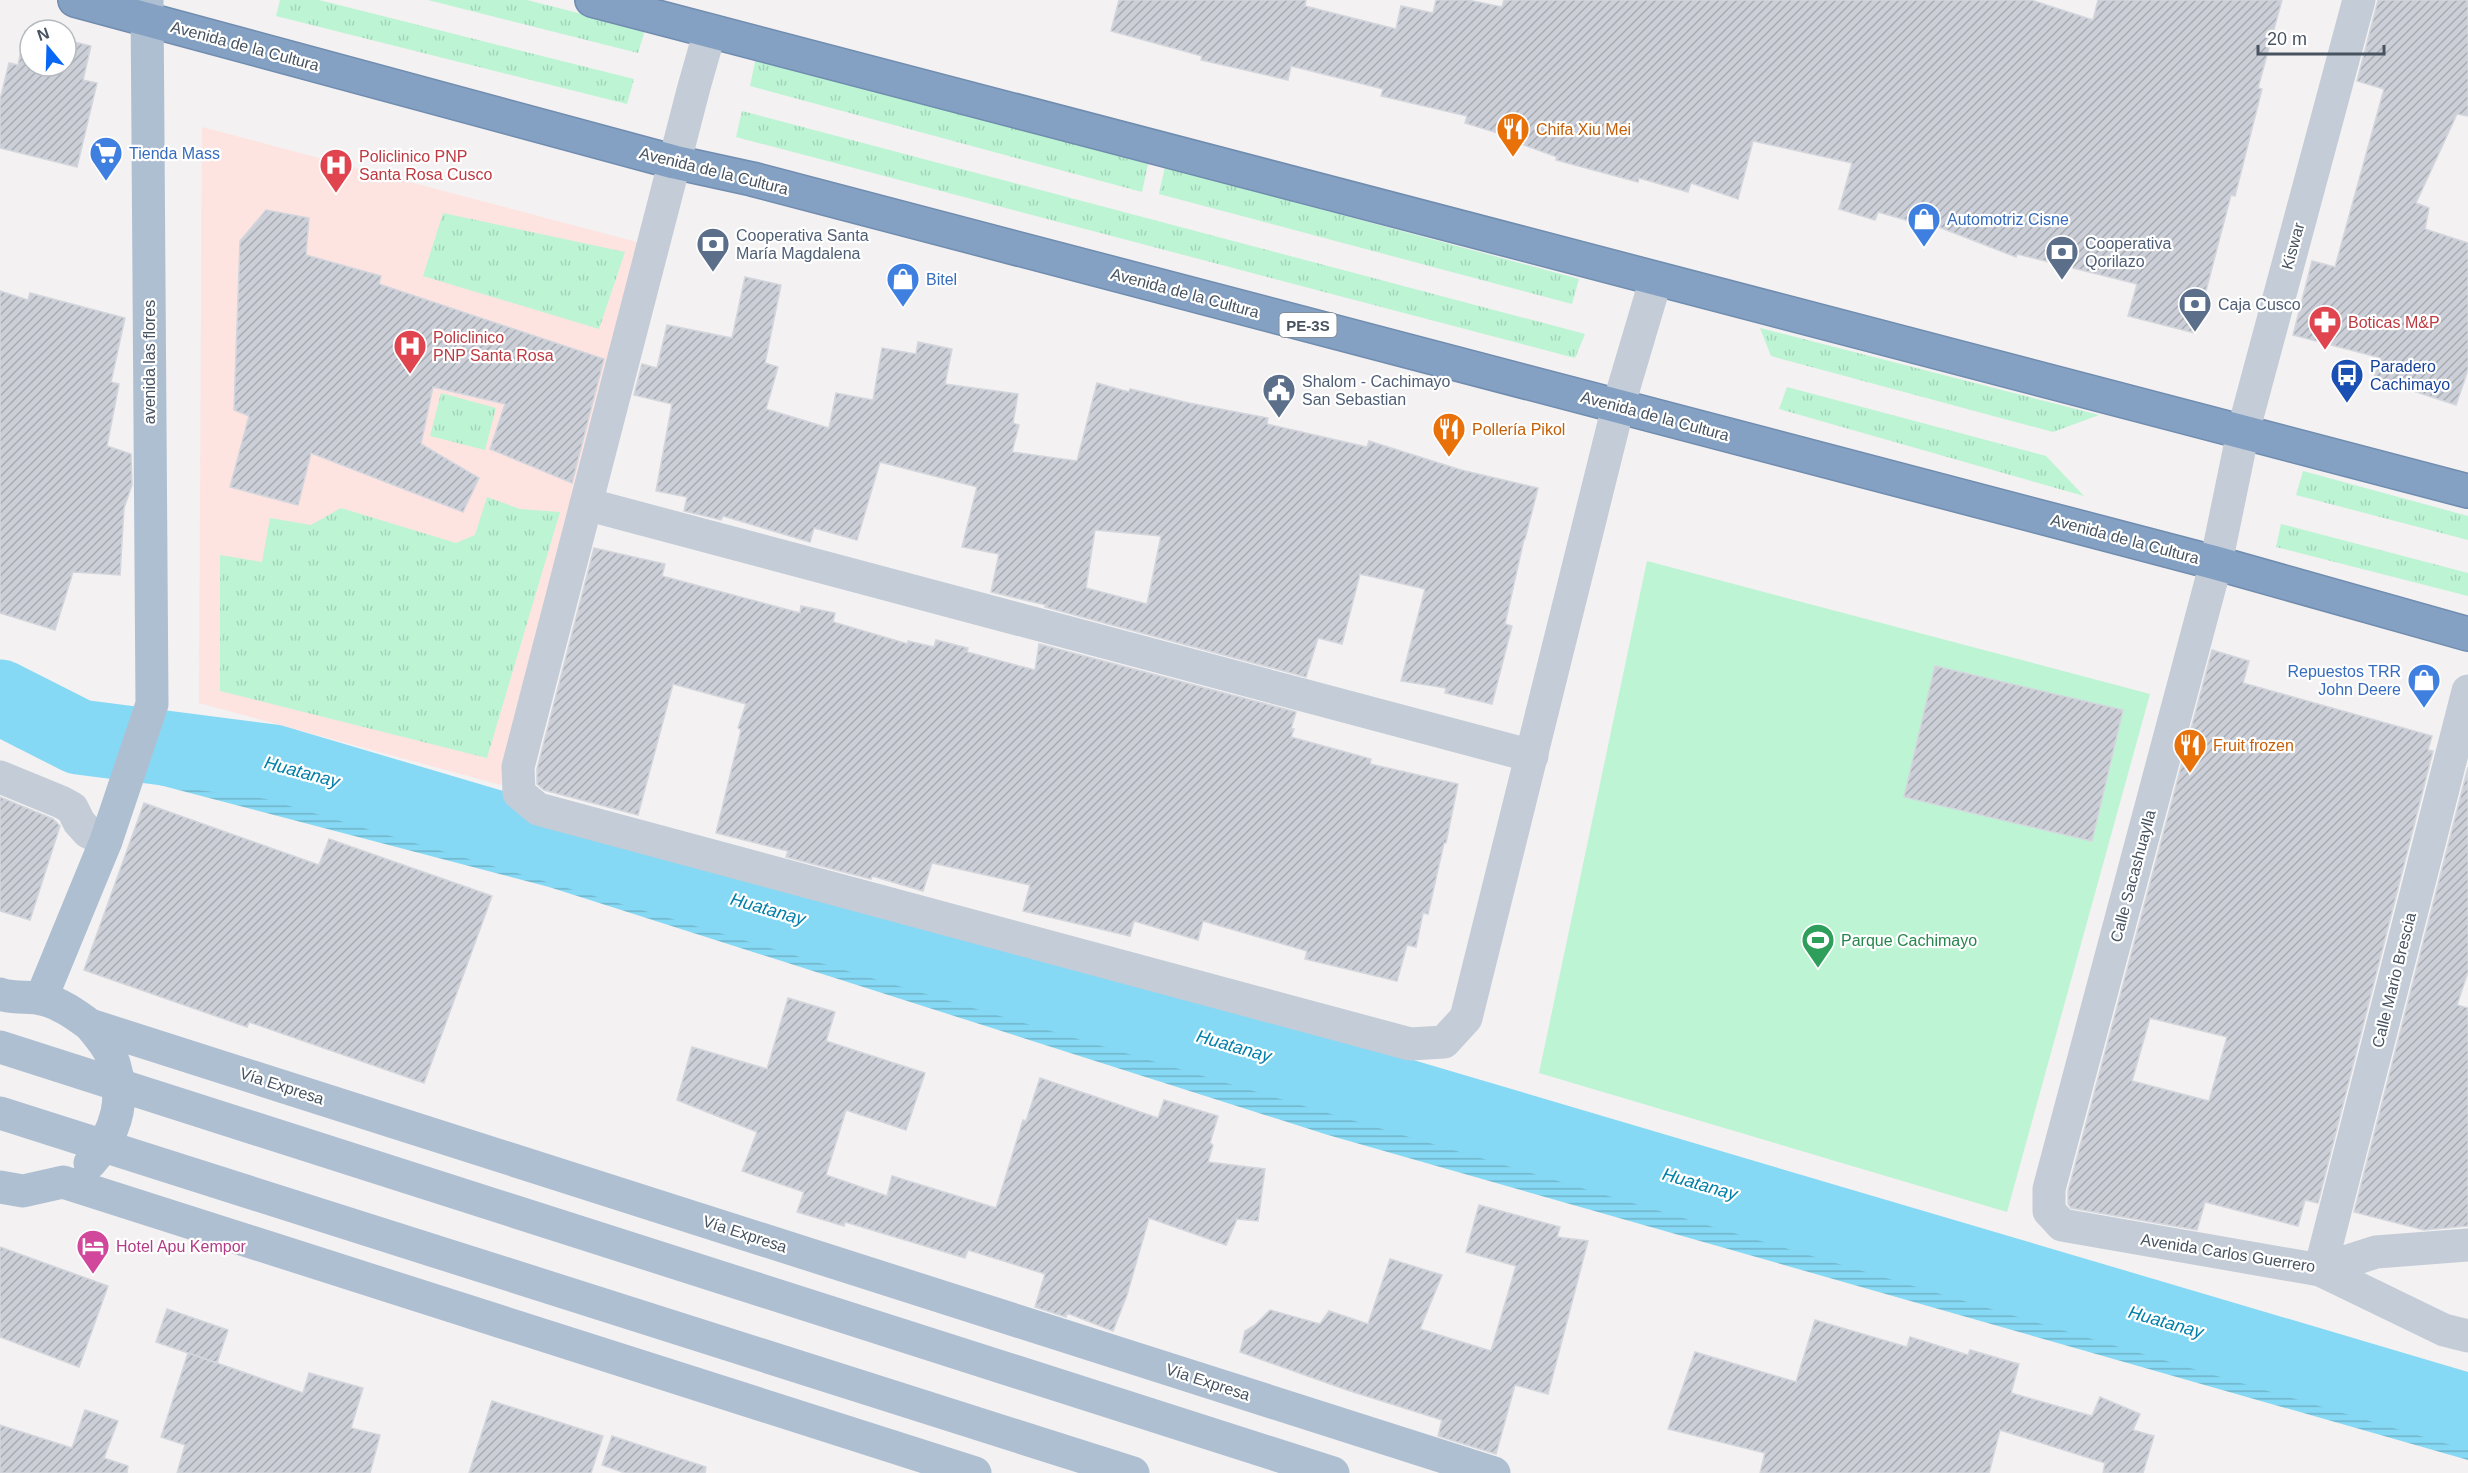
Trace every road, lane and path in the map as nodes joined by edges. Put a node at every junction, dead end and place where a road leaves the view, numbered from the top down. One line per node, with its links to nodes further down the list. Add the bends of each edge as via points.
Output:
1 (75, 0): 4 (highway, Avenida de la Cultura)
2 (592, 0): 5 (highway)
3 (2359, 0): 9 (street, Kiswar)
4 (147, 10): 6 (highway, Avenida de la Cultura / PE-3S); 17 (main road, avenida las flores, via 152,704)
5 (710, 31): 6 (street); 7 (highway)
6 (674, 162): 8 (highway, Avenida de la Cultura / PE-3S, via 752,179); 11 (street)
7 (1656, 279): 8 (street); 9 (highway)
8 (1618, 406): 12 (highway, Avenida de la Cultura / PE-3S); 15 (street)
9 (2243, 432): 10 (highway); 12 (street, Kiswar)
10 (2468, 491)
11 (586, 504): 15 (street); 15 (street, via 518,767 519,793 538,809 1410,1044 1444,1042 1466,1018)
12 (2216, 562): 13 (highway, Avenida de la Cultura / PE-3S); 26 (street, Calle Sacashuaylla)
13 (2468, 634)
14 (2468, 691): 28 (street, Calle Mario Brescia)
15 (1532, 756)
16 (0, 777): 17 (street, via 72,808 88,832)
17 (106, 838): 18 (main road, avenida las flores)
18 (13, 998): 19 (main road, Vía Expresa, via 68,1009)
19 (90, 1025): 21 (main road, via 111,1054); 33 (main road, Vía Expresa)
20 (0, 1047): 21 (main road)
21 (120, 1087): 23 (main road, via 117,1119); 32 (main road)
22 (0, 1113): 23 (main road)
23 (104, 1146): 24 (main road, via 86,1167); 31 (main road)
24 (63, 1182): 25 (main road, via 23,1191); 30 (main road)
25 (0, 1187)
26 (2049, 1189): 28 (street, Avenida Carlos Guerrero, via 2049,1210 2062,1225)
27 (2468, 1245): 28 (street, Avenida Carlos Guerrero, via 2376,1252)
28 (2320, 1270): 29 (street, via 2444,1330)
29 (2468, 1336)
30 (975, 1473)
31 (1133, 1473)
32 (1333, 1473)
33 (1494, 1473)

